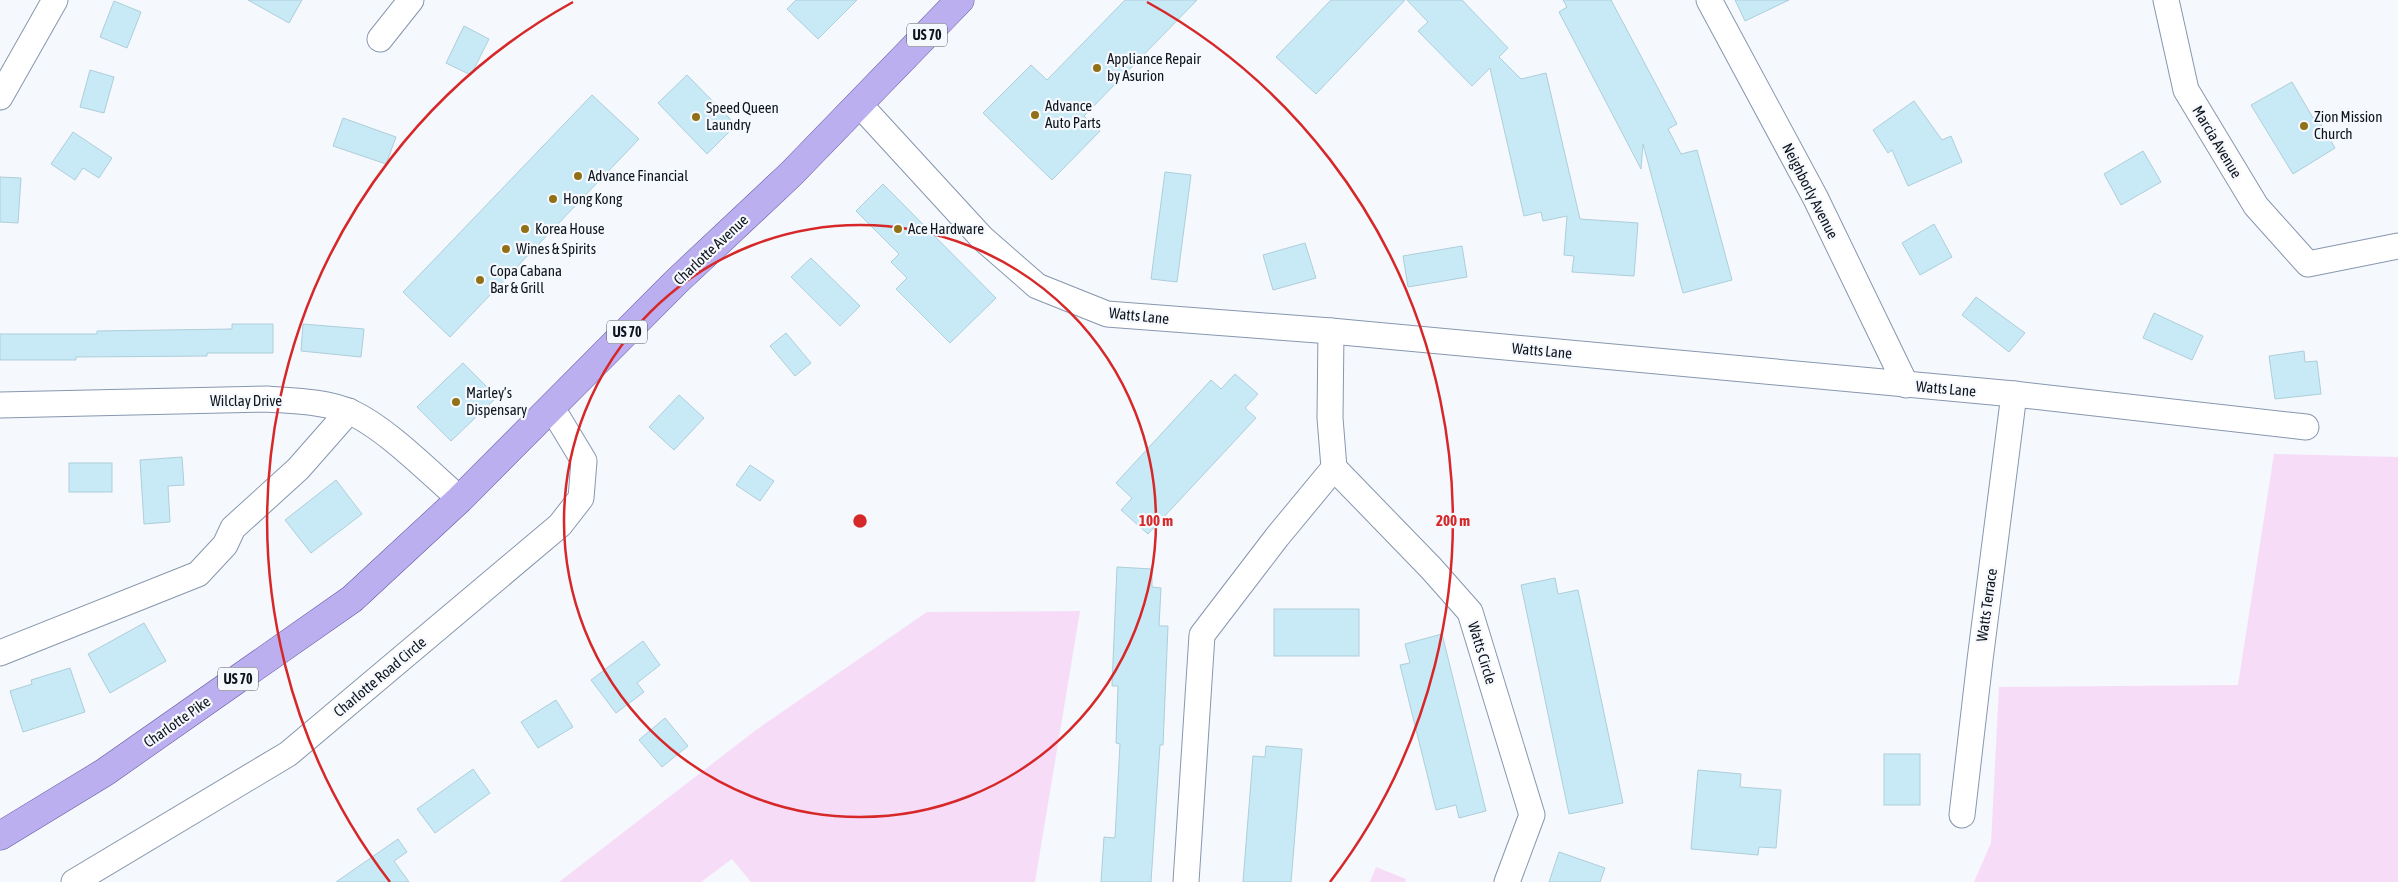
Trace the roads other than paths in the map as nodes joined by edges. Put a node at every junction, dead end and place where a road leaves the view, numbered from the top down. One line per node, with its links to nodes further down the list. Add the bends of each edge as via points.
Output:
1 (55, 0): 7 (street)
2 (411, 0): 6 (street)
3 (960, 0): 8 (main road, Charlotte Avenue / US 70)
4 (1709, 0): 11 (street, Neighborly Avenue, via 1815,198)
5 (2166, 0): 9 (street, Marcia Avenue, via 2186,90 2256,206 2308,264)
6 (380, 39)
7 (0, 97)
8 (859, 104): 10 (street, Watts Lane, via 982,238 1037,286 1107,314); 14 (main road, Charlotte Avenue / US 70)
9 (2398, 246)
10 (1330, 331): 11 (street, Watts Lane); 17 (street, via 1330,418)
11 (1906, 385): 12 (street, Watts Lane)
12 (2014, 394): 16 (street, Watts Lane); 20 (street, Watts Terrace)
13 (0, 405): 15 (street, Wilclay Drive, via 267,399 311,402)
14 (552, 408): 18 (main road, Charlotte Avenue / US 70); 22 (street, Charlotte Road Circle, via 584,461 581,498 560,525 288,754)
15 (349, 411): 18 (street, Wilclay Drive, via 371,423); 19 (street, via 298,469 233,528 225,545 198,574)
16 (2306, 427)
17 (1334, 468): 23 (street, via 1202,635); 24 (street, Watts Circle, via 1470,612 1532,816)
18 (460, 499): 21 (main road, Charlotte Pike / US 70, via 352,599 105,772)
19 (0, 653)
20 (1962, 815)
21 (0, 836)
22 (74, 882)
23 (1186, 882)
24 (1507, 882)

